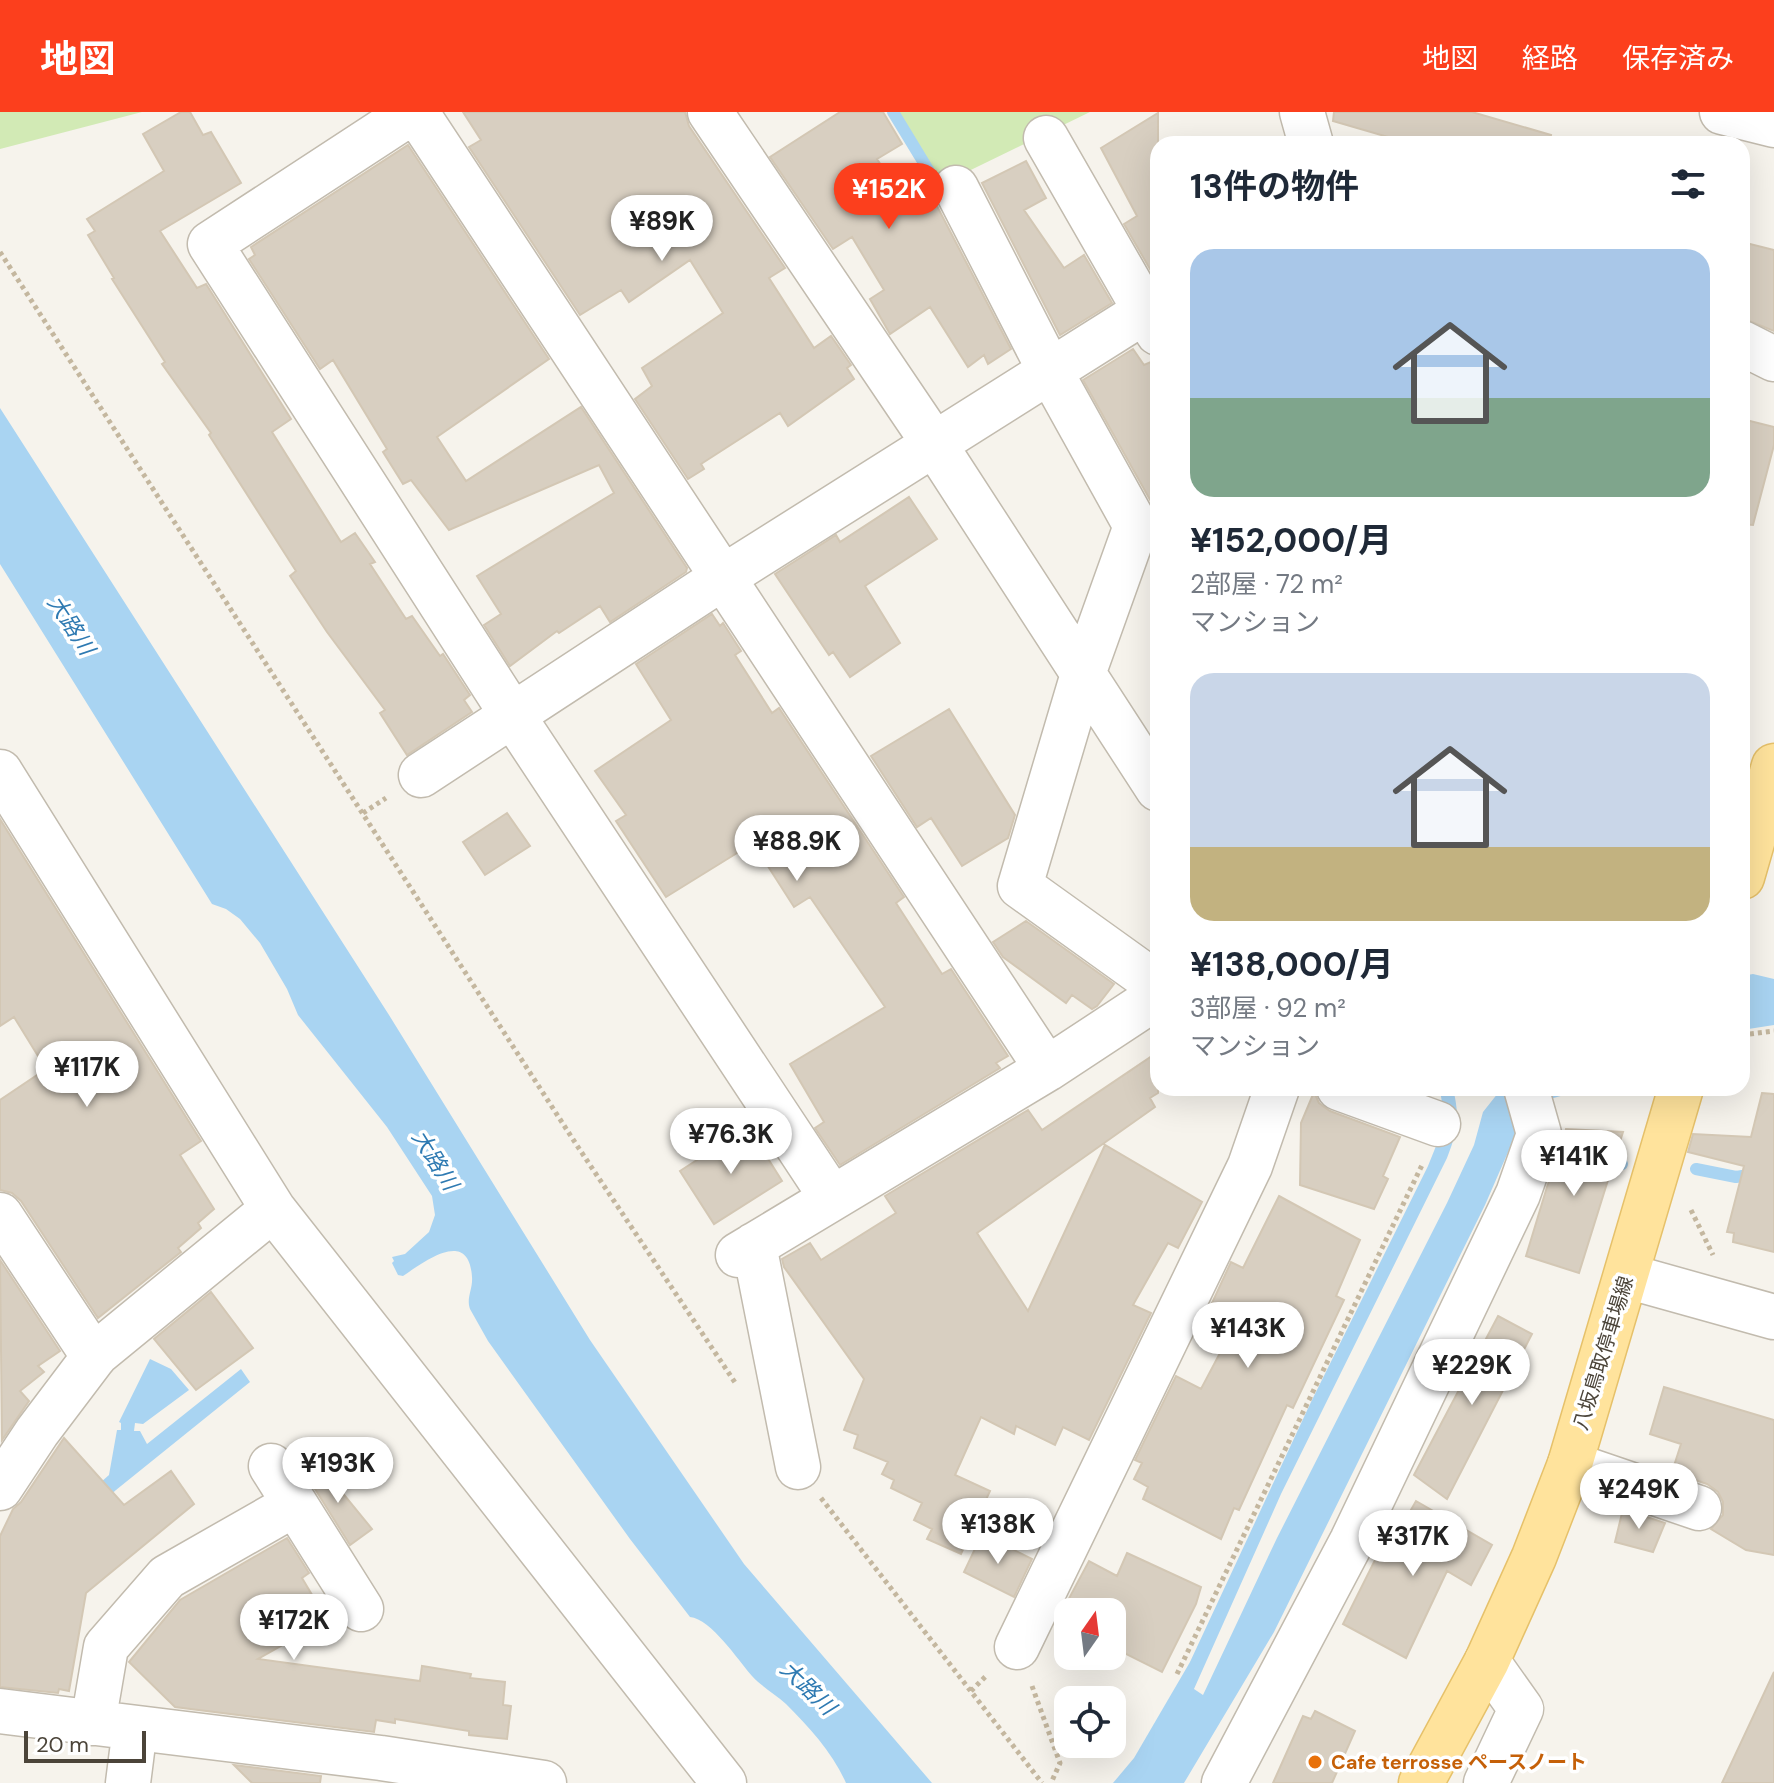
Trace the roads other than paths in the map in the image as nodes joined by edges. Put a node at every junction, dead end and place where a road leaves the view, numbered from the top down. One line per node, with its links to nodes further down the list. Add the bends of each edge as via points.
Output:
1 (414, 112): 15 (street); 17 (street, via 210,244)
2 (710, 112): 14 (street)
3 (1302, 112): 6 (street)
4 (1722, 112): 5 (street)
5 (1774, 125)
6 (1309, 136)
7 (1046, 138): 9 (street)
8 (956, 188): 13 (street)
9 (1150, 309)
10 (1150, 318): 13 (street)
11 (1750, 347): 12 (street)
12 (1774, 359)
13 (1050, 371): 14 (street); 16 (street, via 1136,526)
14 (935, 445): 15 (street); 16 (street)
15 (722, 578): 17 (street); 25 (street)
16 (1083, 674): 21 (street); 23 (street, via 1020,886)
17 (513, 716): 20 (street); 31 (street)
18 (1774, 766): 22 (main road)
19 (0, 772): 32 (street)
20 (421, 775)
21 (1150, 777)
22 (1750, 849)
23 (1150, 979)
24 (1150, 1001): 25 (street)
25 (1047, 1069): 31 (street)
26 (1274, 1096): 44 (street, via 1250,1166)
27 (1361, 1096): 30 (street)
28 (1528, 1096): 52 (street, via 1539,1134 1518,1194 1352,1541)
29 (1679, 1096): 34 (main road, 八坂鳥取停車場線)
30 (1438, 1124)
31 (832, 1198): 39 (street, via 746,1250)
32 (273, 1209): 36 (street); 51 (street)
33 (0, 1215): 36 (street)
34 (1627, 1276): 35 (street); 37 (main road, 八坂鳥取停車場線)
35 (1774, 1317)
36 (94, 1357): 40 (street)
37 (1570, 1464): 42 (street); 45 (main road, 八坂鳥取停車場線)
38 (271, 1466): 41 (street)
39 (798, 1467)
40 (0, 1488)
41 (295, 1504): 43 (street); 47 (street, via 167,1577 106,1647)
42 (1699, 1508)
43 (361, 1609)
44 (1017, 1647)
45 (1487, 1661): 53 (main road, 八坂鳥取停車場線); 54 (street, via 1521,1709)
46 (0, 1711): 47 (street)
47 (114, 1725): 48 (street); 49 (street)
48 (378, 1771): 50 (street)
49 (128, 1783)
50 (544, 1783)
51 (724, 1783)
52 (1224, 1783)
53 (1421, 1783)
54 (1486, 1783)

